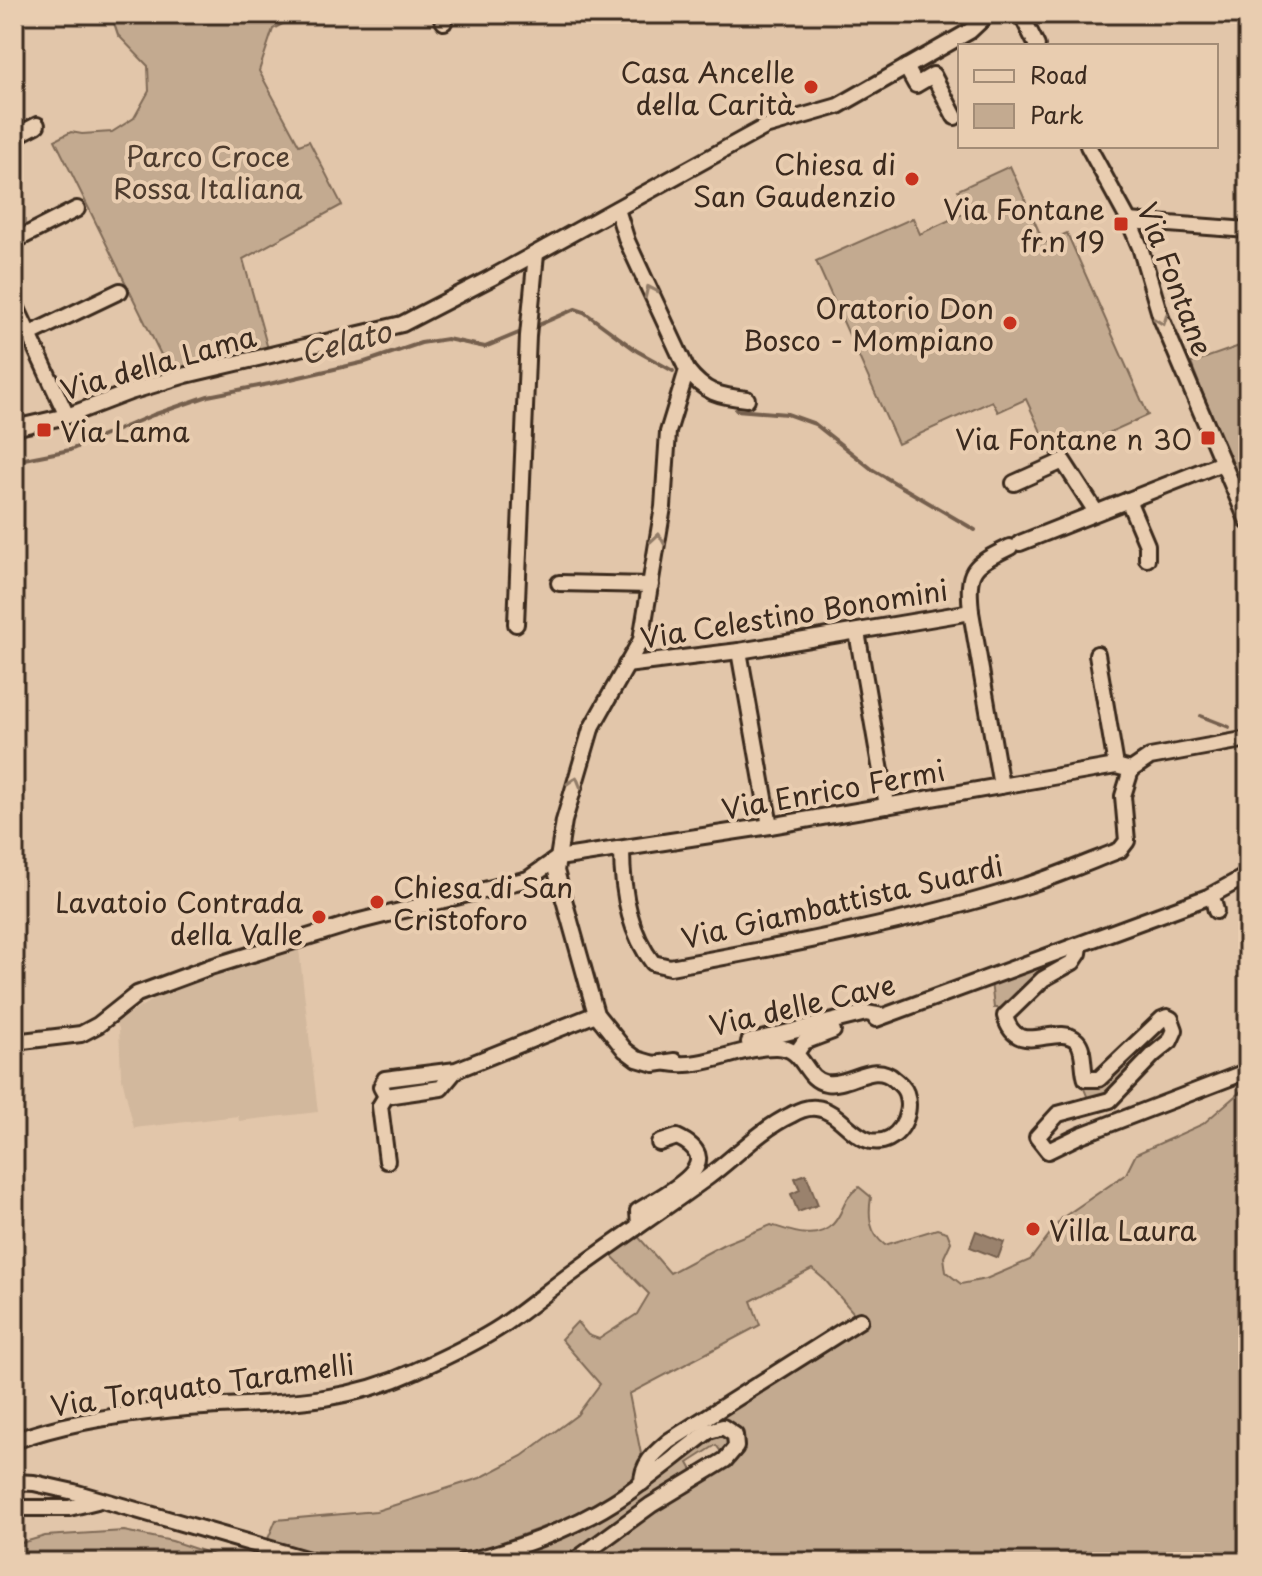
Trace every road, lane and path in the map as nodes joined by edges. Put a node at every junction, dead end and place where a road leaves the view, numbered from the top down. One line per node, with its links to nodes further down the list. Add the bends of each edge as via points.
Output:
1 (988, 14): 4 (street, Via della Lama, via 970,31)
2 (1021, 14): 3 (street)
3 (1036, 44)
4 (906, 67): 5 (street, via 916,85 933,75); 10 (street, Via della Lama, via 838,106 765,127)
5 (955, 117)
6 (37, 125): 7 (street)
7 (14, 137)
8 (1089, 148): 11 (street, Via Fontane)
9 (77, 209): 13 (street)
10 (617, 209): 14 (street, Via della Lama); 18 (street, one-way to 10)
11 (1129, 221): 12 (street); 22 (street, Via Fontane, one-way to 22, via 1161,318)
12 (1248, 230)
13 (14, 241)
14 (536, 254): 20 (street, Via della Lama, via 402,324 186,375); 31 (street)
15 (120, 291): 17 (street)
16 (14, 302): 17 (street)
17 (30, 334): 20 (street)
18 (687, 370): 19 (street, via 699,386); 29 (street, Via delle Cave, one-way to 18, via 668,432)
19 (747, 399)
20 (67, 416): 21 (street, Via della Lama)
21 (14, 428)
22 (1222, 463): 24 (street); 26 (street, Via Fontane)
23 (1014, 483): 25 (street, via 1063,461)
24 (1128, 500): 25 (street); 27 (street, via 1147,545)
25 (1096, 512): 30 (street, via 974,568 968,584)
26 (1248, 522)
27 (1147, 559)
28 (559, 583): 29 (street)
29 (651, 585): 35 (street, Via delle Cave, via 641,640)
30 (971, 612): 32 (street, Via Celestino Bonomini); 39 (street)
31 (516, 624)
32 (857, 632): 33 (street, Via Celestino Bonomini); 40 (street)
33 (739, 651): 35 (street, Via Celestino Bonomini); 41 (street)
34 (1097, 654): 37 (street)
35 (626, 665): 43 (street, Via delle Cave, one-way to 35, via 591,729)
36 (1248, 739): 38 (street, via 1150,757)
37 (1116, 766): 38 (street, Via Enrico Fermi); 39 (street, Via Enrico Fermi)
38 (1131, 770): 42 (street, Via Giambattista Suardi, via 1123,796 1127,841 1120,850 1031,884 931,913 670,967 653,963 643,951 622,876)
39 (1001, 786): 40 (street, Via Enrico Fermi)
40 (887, 806): 41 (street, Via Enrico Fermi)
41 (770, 826): 42 (street, Via Enrico Fermi)
42 (622, 850): 43 (street, Via Enrico Fermi)
43 (558, 858): 48 (street, Via delle Cave, via 556,871); 50 (street, via 528,879 356,922 210,967 137,994 81,1034)
44 (1248, 875): 47 (street, Via delle Cave, via 1208,897)
45 (1248, 884): 46 (street)
46 (1213, 906)
47 (1080, 946): 49 (street, Via delle Cave); 53 (street, Via delle Cave, via 1073,962 1043,979 1005,1016 1011,1031 1024,1038 1076,1040 1086,1079 1092,1080 1162,1019 1171,1019 1175,1030 1110,1100 1058,1114 1037,1137 1048,1151)
48 (596, 1014): 52 (street, Via delle Cave, via 637,1059); 55 (street, via 456,1070 385,1079 381,1087 386,1096 380,1106)
49 (883, 1016): 51 (street, via 815,1036); 52 (street, Via delle Cave, via 866,1013)
50 (14, 1042)
51 (797, 1052): 52 (street, via 779,1047 685,1066); 56 (street, Via Torquato Taramelli, via 822,1082 837,1084 874,1071 889,1074 906,1089 910,1107 903,1128 890,1138 873,1141 817,1108 798,1111)
52 (668, 1063)
53 (1248, 1071)
54 (659, 1143): 56 (street, Via Torquato Taramelli, via 677,1137 691,1143 699,1165 693,1175 638,1211)
55 (387, 1161)
56 (639, 1225): 58 (street, Via Torquato Taramelli, via 501,1327 414,1372 361,1391 307,1402 91,1420)
57 (860, 1320): 60 (street, via 669,1441 648,1461)
58 (14, 1441)
59 (14, 1482): 63 (street)
60 (642, 1483): 66 (street, via 579,1521); 67 (street, via 709,1431 723,1427 735,1435 736,1447 725,1460)
61 (14, 1492): 62 (street)
62 (14, 1501)
63 (98, 1501): 64 (street, via 69,1508); 65 (street)
64 (14, 1508)
65 (316, 1562)
66 (463, 1562)
67 (573, 1562)

